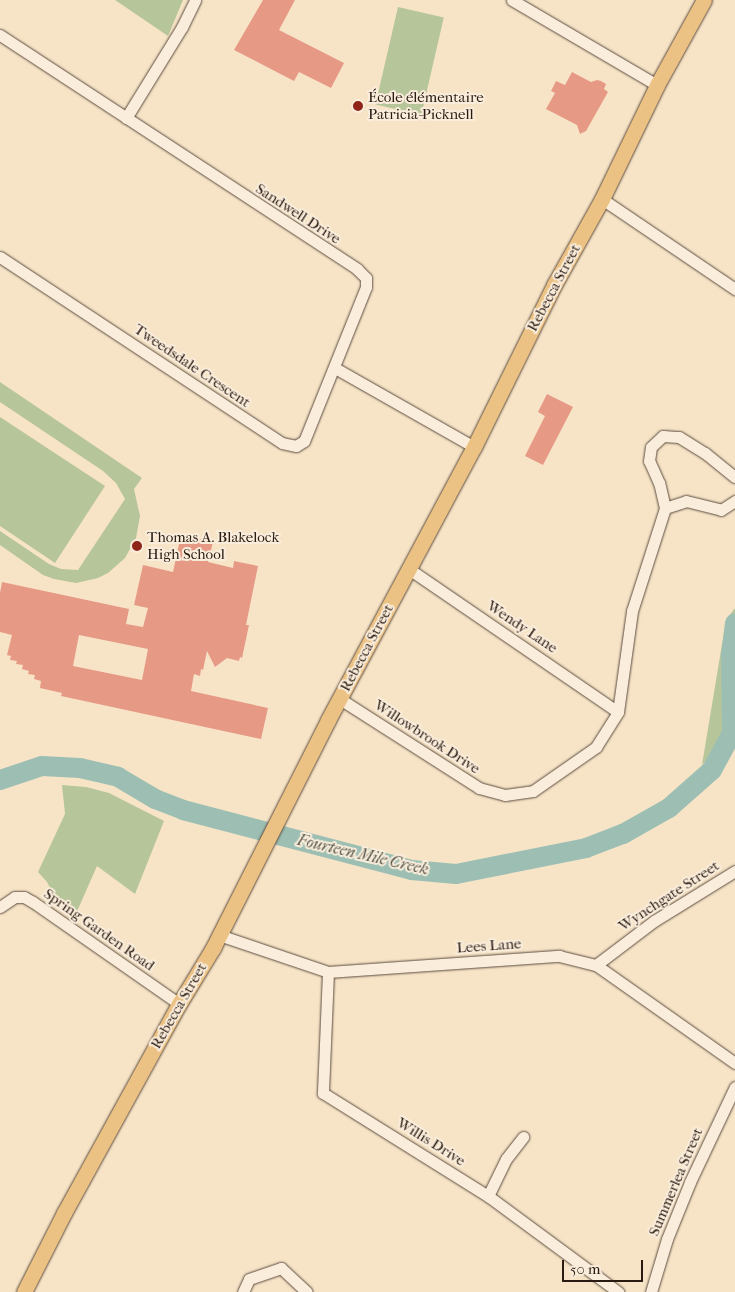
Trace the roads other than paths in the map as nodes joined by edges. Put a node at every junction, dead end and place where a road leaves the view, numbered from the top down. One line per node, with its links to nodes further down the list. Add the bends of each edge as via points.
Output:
1 (196, 0): 6 (street)
2 (512, 0): 5 (street)
3 (704, 0): 5 (main road, Rebecca Street)
4 (0, 35): 6 (street, Sandwell Drive)
5 (657, 85): 7 (main road, Rebecca Street)
6 (126, 118): 10 (street, Sandwell Drive, via 362,273 366,287)
7 (602, 199): 9 (street); 11 (main road, Rebecca Street, via 554,285)
8 (0, 257): 10 (street, Tweedsdale Crescent, via 282,443 296,446 304,441)
9 (735, 289)
10 (335, 368): 11 (street)
11 (474, 447): 15 (main road, Rebecca Street)
12 (735, 477): 14 (street, via 680,437 663,436 656,440 648,454)
13 (735, 501): 14 (street, via 721,510 686,501)
14 (665, 508): 17 (street, Willowbrook Drive, via 632,611)
15 (409, 569): 16 (main road, Rebecca Street); 17 (street, Wendy Lane)
16 (340, 699): 17 (street, Willowbrook Drive, via 478,788 505,795 533,791 596,747); 20 (main road, Rebecca Street)
17 (618, 712)
18 (735, 871): 21 (street, Wynchgate Street, via 654,921)
19 (0, 907): 23 (street, Spring Garden Road, via 15,897 34,902)
20 (219, 935): 22 (street, Lees Lane); 23 (main road, Rebecca Street)
21 (596, 965): 22 (street, Lees Lane, via 559,956); 24 (street, Lees Lane)
22 (328, 972): 27 (street, Willis Drive, via 323,1093)
23 (178, 1004): 28 (main road, Rebecca Street)
24 (735, 1063)
25 (735, 1087): 32 (street, Summerlea Street, via 670,1231)
26 (523, 1137): 27 (street, via 506,1159)
27 (488, 1196): 31 (street, Willis Drive)
28 (24, 1292)
29 (243, 1292): 30 (street, via 249,1279 282,1268)
30 (307, 1292)
31 (618, 1292)
32 (651, 1292)

